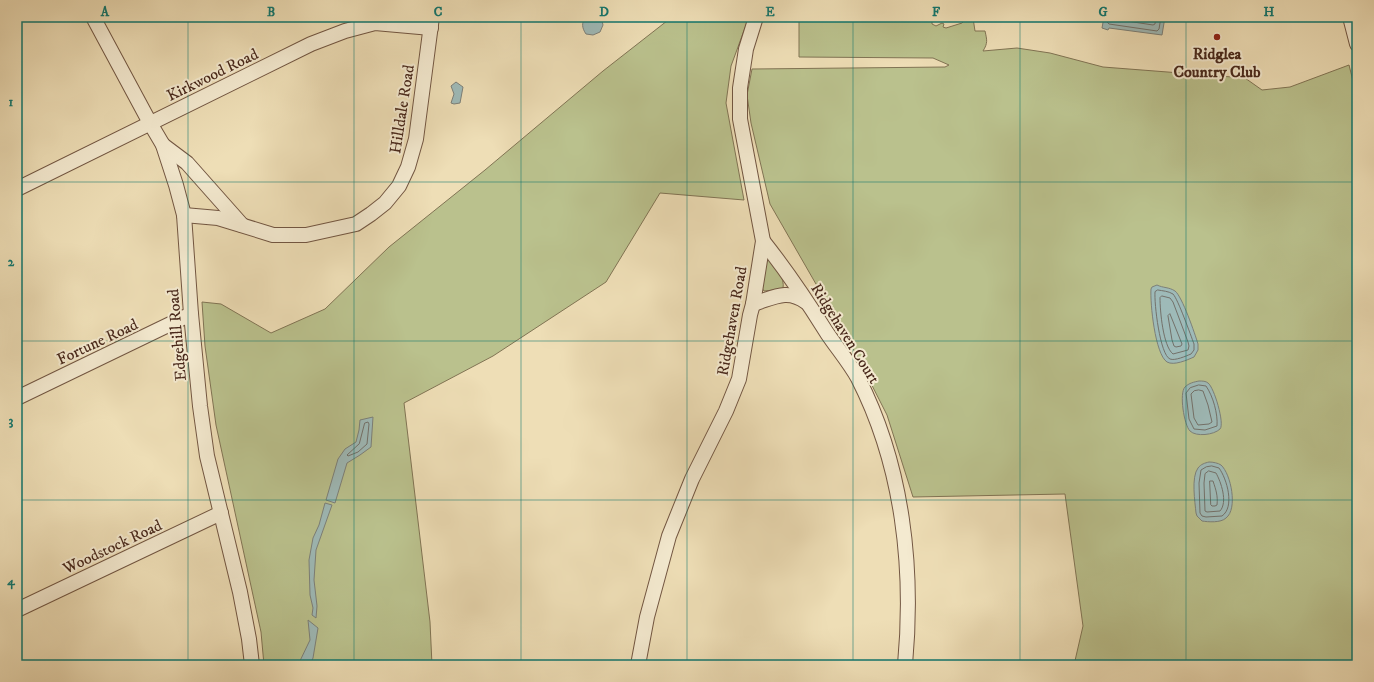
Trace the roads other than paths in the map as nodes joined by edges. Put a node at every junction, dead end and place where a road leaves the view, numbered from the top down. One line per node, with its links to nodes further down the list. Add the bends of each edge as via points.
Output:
1 (93, 17): 6 (street, Edgehill Road)
2 (756, 17): 11 (street, Ridgehaven Road, via 746,49 740,88 740,119)
3 (1350, 17): 5 (street)
4 (431, 22): 6 (street, Kirkwood Road, via 375,23 345,31 311,44); 10 (street, Hilldale Road, via 416,139 408,168 399,186 385,203 356,224 306,235 273,235)
5 (1357, 44)
6 (150, 124): 7 (street, Edgehill Road); 8 (street, Kirkwood Road)
7 (163, 145): 9 (street, Edgehill Road); 10 (street, via 187,163)
8 (17, 189)
9 (184, 215): 10 (street, Hilldale Road, via 218,218); 14 (street, Edgehill Road)
10 (242, 225)
11 (763, 241): 12 (street, Ridgehaven Court); 13 (street, Ridgehaven Road)
12 (808, 303): 13 (street, via 799,296 786,294); 20 (street, Ridgehaven Court, via 857,378 881,432 890,460 904,535 908,590)
13 (753, 304): 19 (street, Ridgehaven Road, via 739,380 692,479 669,536 647,617)
14 (191, 314): 15 (street, Fortune Road); 16 (street, Edgehill Road, via 207,456)
15 (17, 398)
16 (221, 513): 17 (street, Woodstock Road); 18 (street, Edgehill Road, via 249,639)
17 (17, 610)
18 (252, 665)
19 (638, 665)
20 (905, 665)

